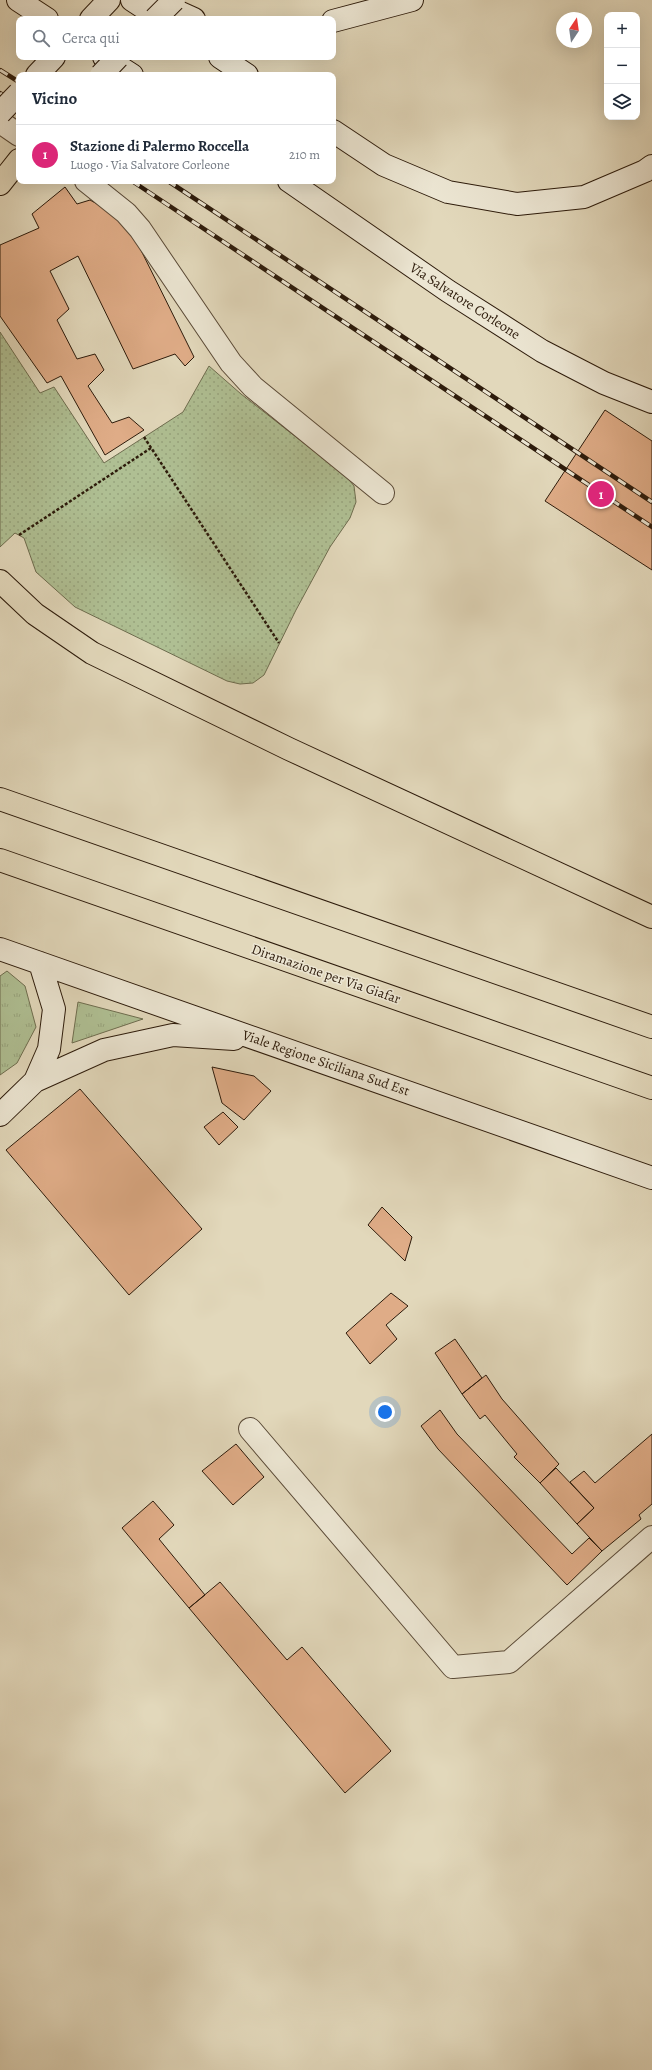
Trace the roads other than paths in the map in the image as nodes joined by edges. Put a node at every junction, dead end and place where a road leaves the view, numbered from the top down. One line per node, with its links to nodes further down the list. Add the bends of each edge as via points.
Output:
1 (18, 0): 8 (street)
2 (110, 0): 9 (street)
3 (132, 0): 10 (street)
4 (152, 0): 12 (street)
5 (174, 0): 11 (street, bridge)
6 (183, 0): 13 (street)
7 (412, 0): 14 (street)
8 (42, 16)
9 (94, 16)
10 (156, 16)
11 (158, 16)
12 (187, 16)
13 (208, 16)
14 (336, 20)
15 (51, 60): 19 (street)
16 (109, 60): 21 (street)
17 (115, 60): 20 (street, bridge)
18 (224, 60): 22 (street)
19 (40, 72)
20 (104, 72)
21 (127, 72)
22 (242, 72)
23 (16, 96): 24 (street, bridge)
24 (0, 113)
25 (0, 122): 26 (street)
26 (16, 133)
27 (336, 133): 30 (street, via 384,165 448,192 517,204 584,197)
28 (16, 163): 31 (street)
29 (16, 164): 32 (highway)
30 (652, 166)
31 (0, 178)
32 (0, 184)
33 (90, 184): 36 (street, via 126,213 140,229 215,341 253,387)
34 (293, 184): 35 (street, Via Salvatore Corleone, via 448,291 542,351 604,383)
35 (652, 402)
36 (383, 493)
37 (0, 581): 40 (highway, via 35,614 92,652 289,750)
38 (0, 799): 43 (highway)
39 (0, 860): 46 (highway, Diramazione per Via Giafar)
40 (652, 917)
41 (0, 949): 42 (street, Viale Regione Siciliana Sud Est)
42 (40, 963): 44 (street, Viale Regione Siciliana Sud Est); 45 (street, via 54,1009 49,1049)
43 (652, 1027)
44 (266, 1042): 45 (street, via 173,1035 104,1050); 48 (street, Viale Regione Siciliana Sud Est)
45 (35, 1081): 47 (street)
46 (652, 1088)
47 (0, 1115)
48 (652, 1178)
49 (250, 1429): 50 (street, via 453,1667 509,1662)
50 (652, 1536)

